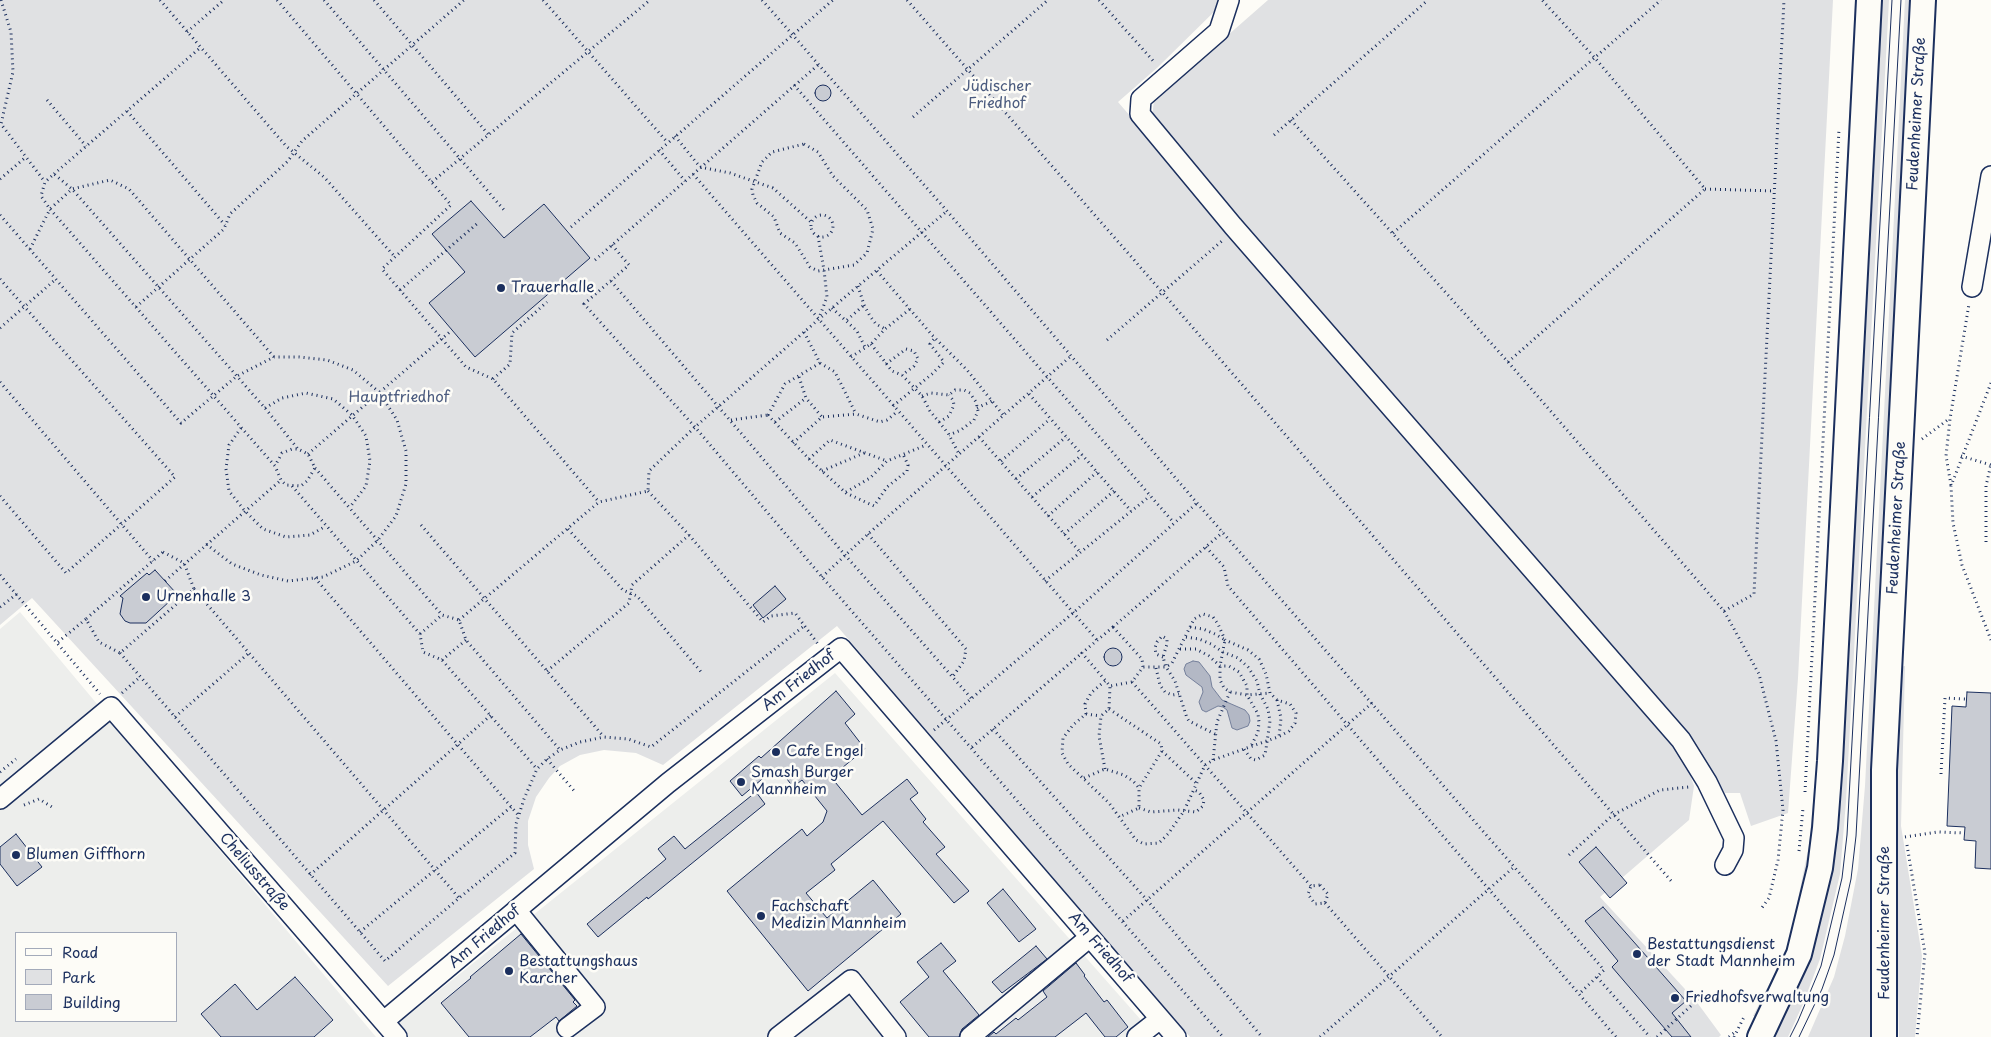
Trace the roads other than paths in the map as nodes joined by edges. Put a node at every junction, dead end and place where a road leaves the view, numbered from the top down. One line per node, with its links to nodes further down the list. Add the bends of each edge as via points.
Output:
1 (1229, 0): 7 (street, via 1220,31 1141,98 1140,114 1233,226 1681,740 1707,782 1734,838)
2 (1868, 0): 13 (main road, via 1830,761 1820,868 1796,964)
3 (1923, 0): 20 (main road, Feudenheimer Straße, via 1884,770)
4 (1991, 176): 5 (street)
5 (1972, 286)
6 (8, 803): 11 (street, Cheliusstraße, via 111,707)
7 (1726, 865)
8 (516, 910): 9 (street, Am Friedhof, via 668,783 841,648); 11 (street, Am Friedhof); 12 (street, via 595,1007)
9 (1090, 937): 10 (street, Am Friedhof); 17 (street)
10 (1160, 1019): 18 (street); 19 (street, Am Friedhof)
11 (384, 1021): 14 (street, Cheliusstraße)
12 (567, 1028)
13 (1749, 1033)
14 (397, 1037)
15 (778, 1037): 16 (street, via 851,980)
16 (896, 1037)
17 (970, 1037)
18 (1137, 1037)
19 (1176, 1037)
20 (1884, 1037)

